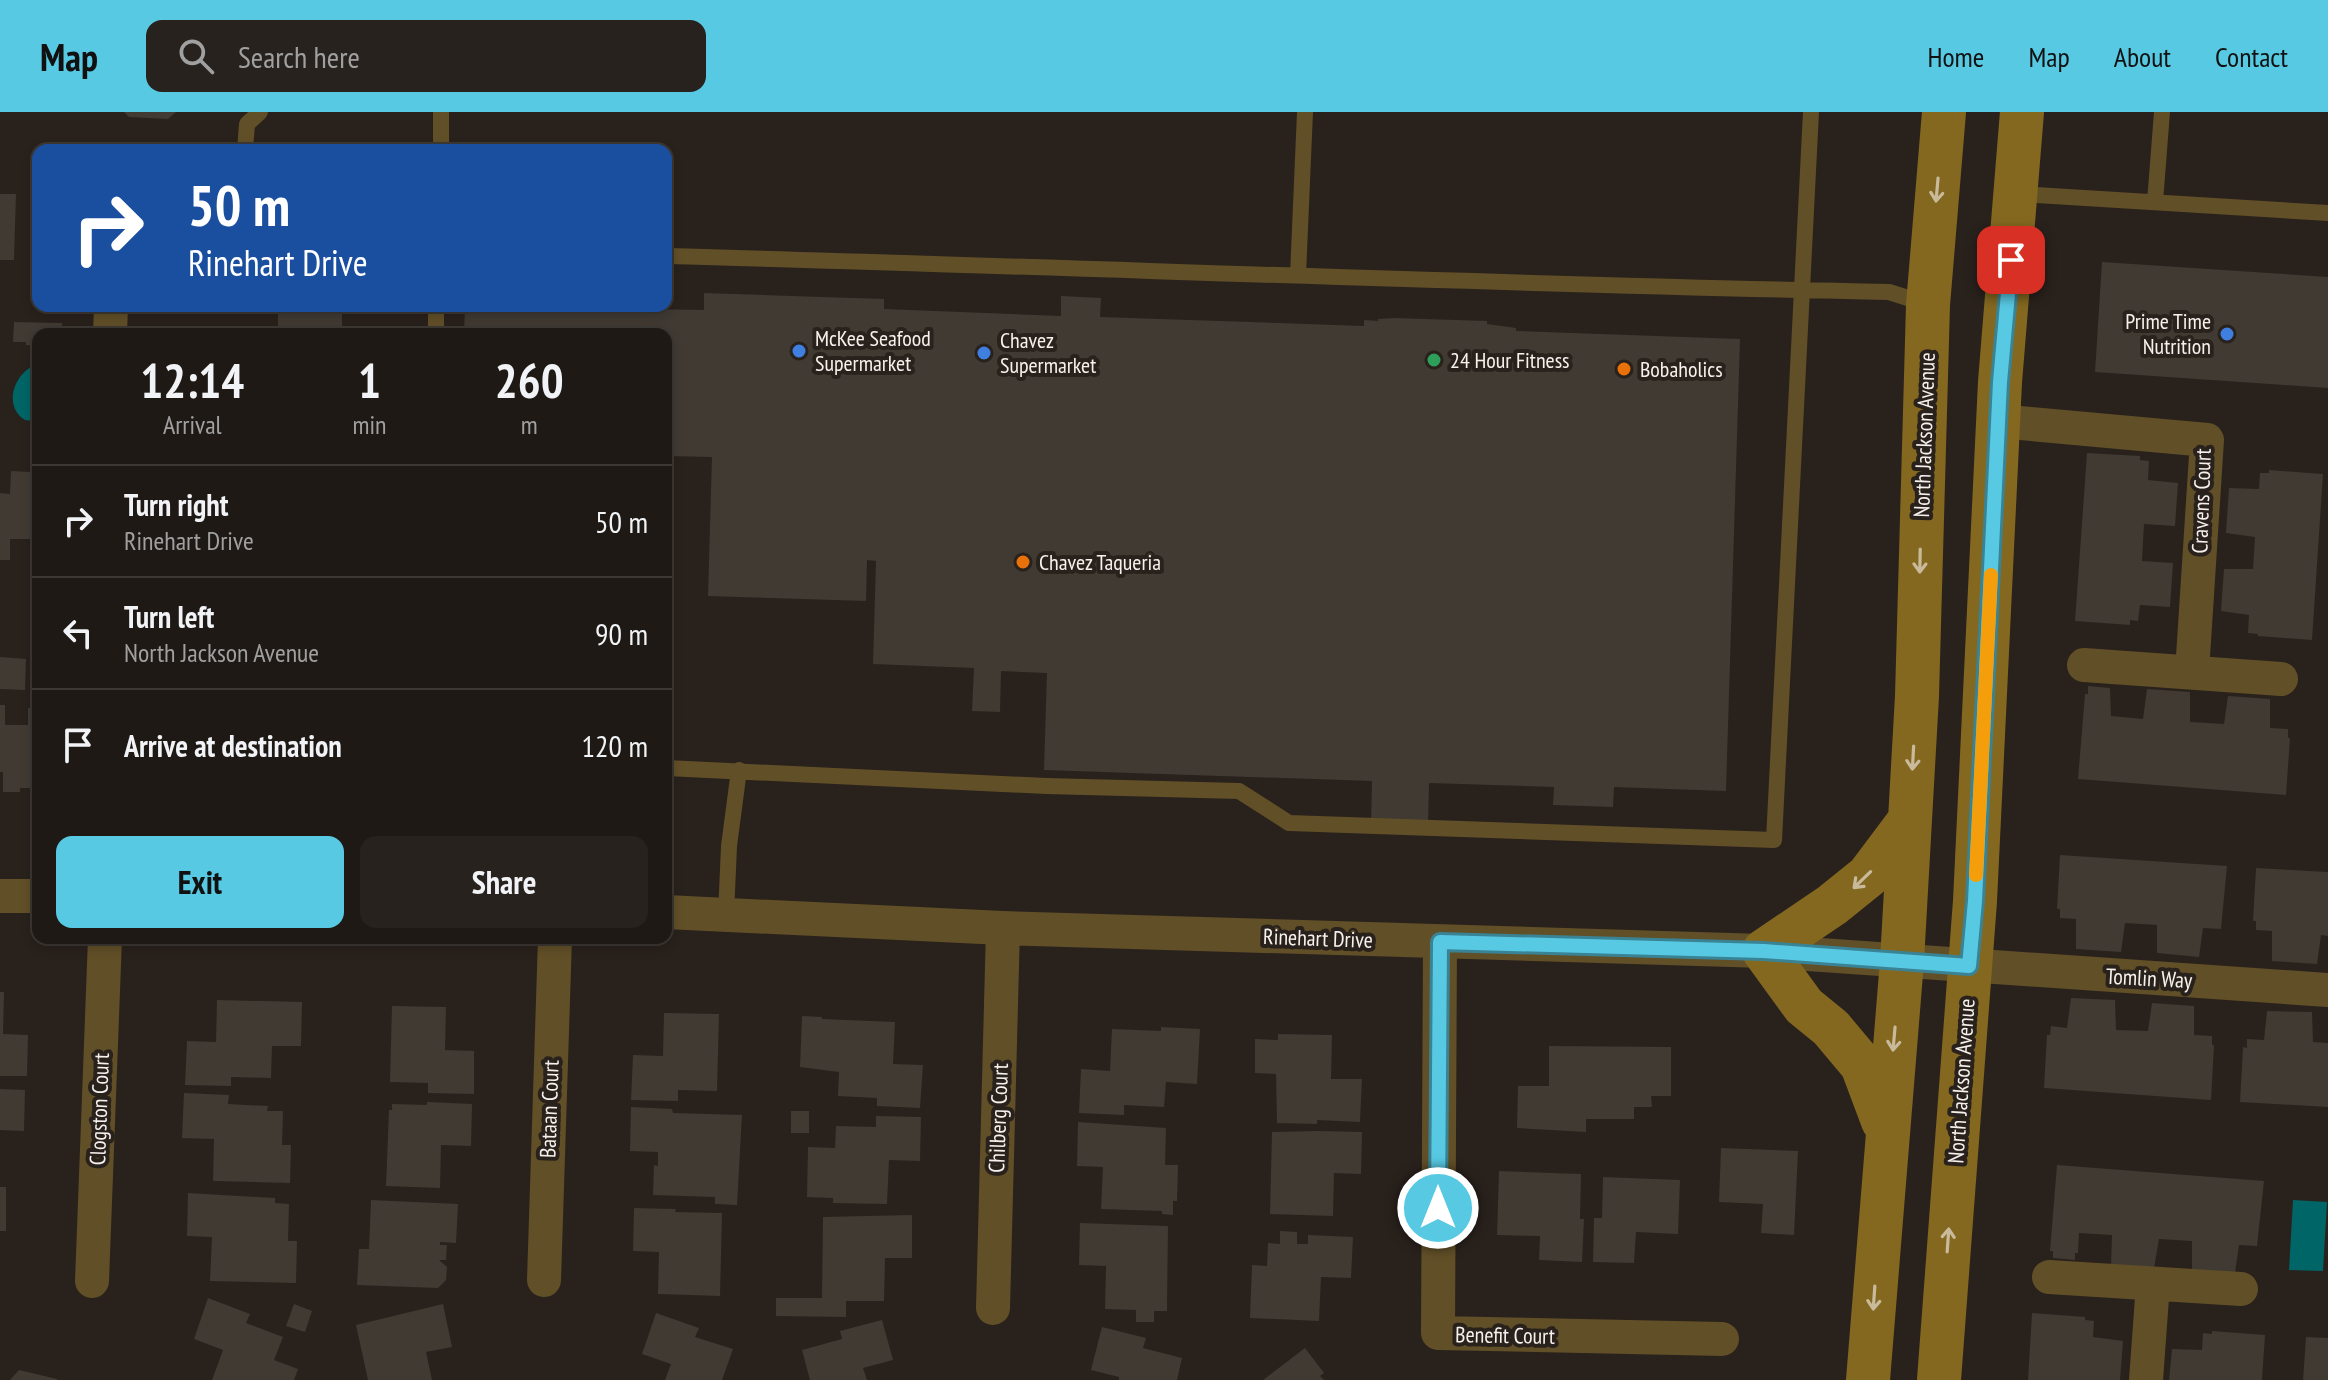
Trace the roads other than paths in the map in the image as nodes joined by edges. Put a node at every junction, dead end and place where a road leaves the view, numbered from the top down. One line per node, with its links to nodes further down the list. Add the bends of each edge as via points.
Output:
1 (260, 112): 8 (lane, via 247,124)
2 (441, 112): 9 (lane)
3 (1305, 112): 14 (lane)
4 (1811, 112): 15 (lane)
5 (1944, 112): 16 (main road, North Jackson Avenue, one-way to 16)
6 (2022, 112): 10 (main road, North Jackson Avenue)
7 (2162, 112): 11 (lane)
8 (245, 144)
9 (441, 144)
10 (2017, 194): 11 (lane); 17 (main road, North Jackson Avenue)
11 (2155, 202): 12 (lane)
12 (2328, 213)
13 (672, 256): 14 (lane)
14 (1298, 275): 15 (lane)
15 (1803, 290): 16 (lane, via 1889,292); 22 (lane, via 1774,840 1289,823 1239,791)
16 (1928, 305): 23 (main road, North Jackson Avenue, one-way to 23)
17 (1998, 421): 19 (street, Cravens Court, via 2207,440); 34 (main road, North Jackson Avenue)
18 (2084, 665): 19 (street)
19 (2192, 672): 20 (street)
20 (2281, 679)
21 (672, 768): 22 (lane)
22 (739, 770): 27 (lane)
23 (1910, 820): 32 (main road, one-way to 32, via 1868,876); 33 (main road, North Jackson Avenue)
24 (0, 896): 25 (street)
25 (32, 896)
26 (672, 912): 27 (street, Rinehart Drive)
27 (726, 915): 28 (street, Rinehart Drive)
28 (1003, 928): 29 (street, Rinehart Drive); 42 (street, Chilberg Court)
29 (1440, 942): 32 (street, Rinehart Drive); 43 (street, Benefit Court, via 1438,1333)
30 (105, 944): 39 (street, Clogston Court)
31 (555, 944): 38 (street, Bataan Court)
32 (1764, 951): 33 (street, Rinehart Drive); 36 (main road, via 1804,1006 1862,1065)
33 (1902, 961): 34 (street, Rinehart Drive); 36 (main road, North Jackson Avenue, one-way to 36)
34 (1969, 966): 35 (street, Tomlin Way); 45 (main road, North Jackson Avenue, one-way to 34)
35 (2328, 990)
36 (1887, 1130): 44 (main road, North Jackson Avenue, one-way to 44)
37 (2049, 1277): 40 (street)
38 (544, 1280)
39 (92, 1281)
40 (2153, 1284): 41 (street); 46 (street)
41 (2241, 1289)
42 (993, 1308)
43 (1722, 1339)
44 (1868, 1380)
45 (1939, 1380)
46 (2146, 1380)

